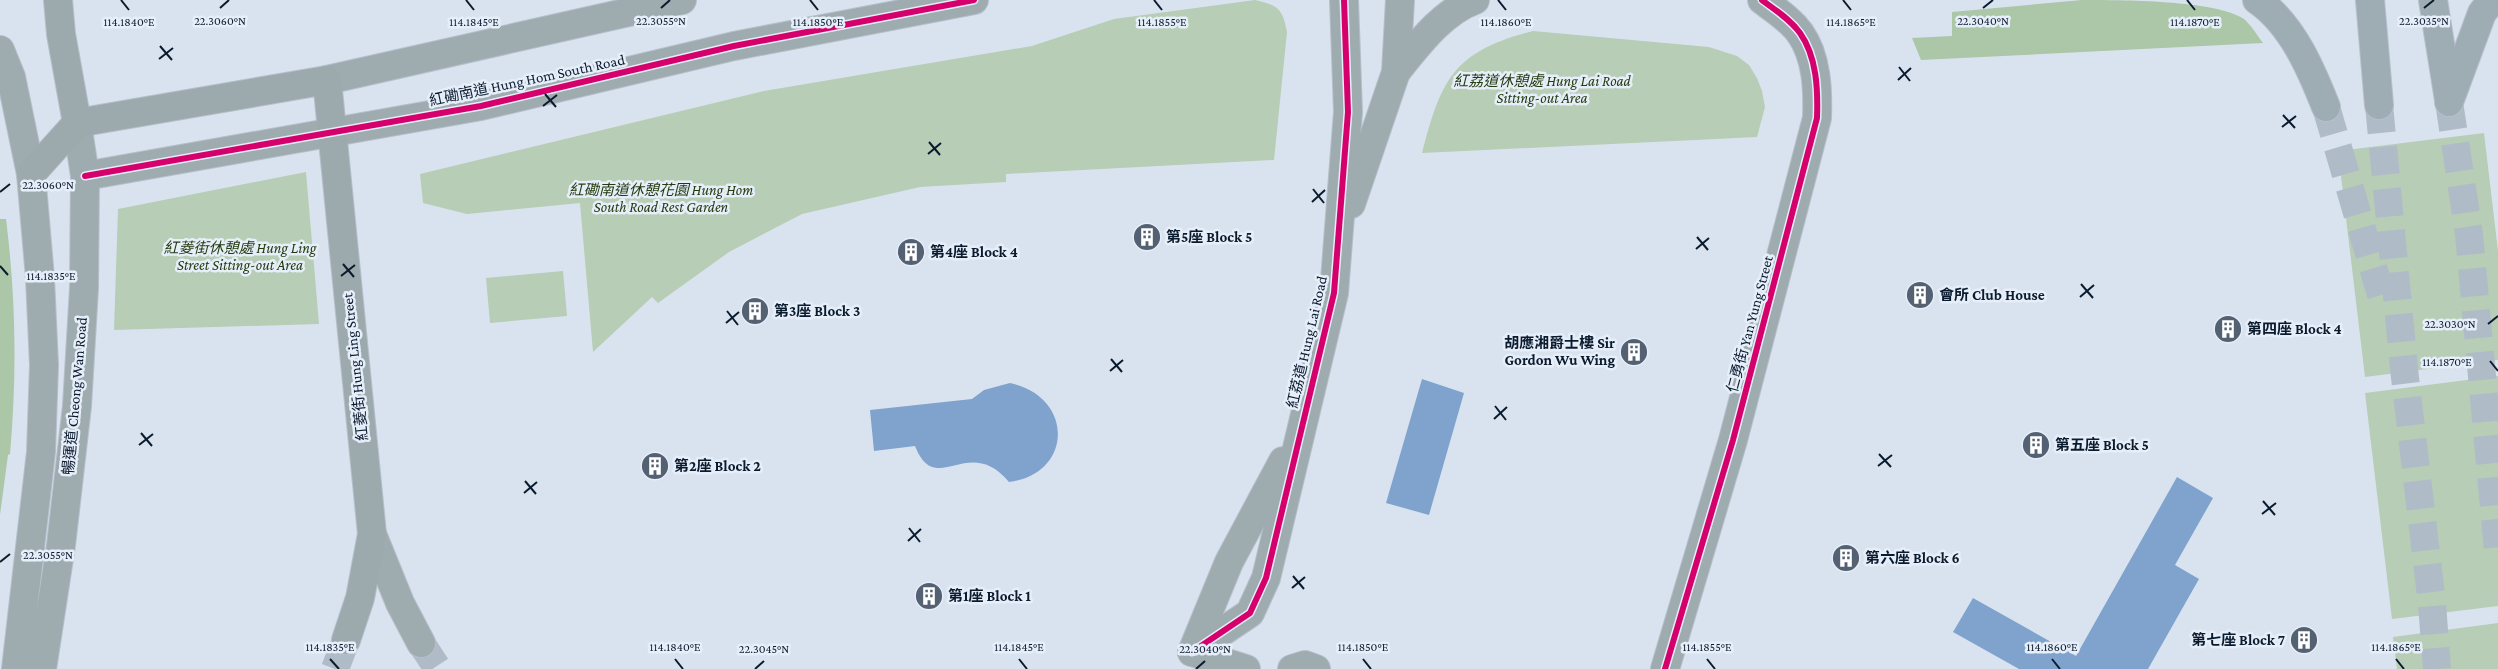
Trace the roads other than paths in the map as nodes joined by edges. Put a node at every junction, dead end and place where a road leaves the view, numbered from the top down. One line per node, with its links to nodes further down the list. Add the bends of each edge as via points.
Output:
1 (58, 0): 17 (main road)
2 (682, 0): 14 (street)
3 (974, 0): 18 (street, 紅磡南道 Hung Hom South Road, via 734,46 482,106)
4 (1344, 0): 21 (street, 紅荔道 Hung Lai Road, via 1348,112)
5 (1400, 0): 13 (street, 紅荔道 Hung Lai Road)
6 (1475, 0): 13 (street, via 1461,5 1444,20 1419,43)
7 (1762, 0): 32 (street, 仁勇街 Yan Yung Street, via 1786,18 1800,34 1814,66 1817,118 1733,440)
8 (2257, 0): 16 (main road, via 2283,22 2314,76)
9 (2370, 0): 15 (main road)
10 (2433, 0): 11 (main road, via 2449,102 2482,13)
11 (2492, 0)
12 (0, 50): 19 (street, 暢運道 Cheong Wan Road, via 11,77)
13 (1396, 72): 21 (street, 紅荔道 Hung Lai Road)
14 (327, 80): 17 (main road); 18 (main road, 紅菱街 Hung Ling Street)
15 (2380, 105)
16 (2326, 107)
17 (77, 123): 19 (main road); 20 (street, 暢運道 Cheong Wan Road)
18 (332, 132): 20 (street, 紅磡南道 Hung Hom South Road); 23 (main road, 紅菱街 Hung Ling Street)
19 (31, 174): 27 (street, 暢運道 Cheong Wan Road, via 44,365 41,452)
20 (85, 176): 28 (street, 暢運道 Cheong Wan Road, via 84,288 78,396 61,545)
21 (1338, 241): 22 (street, 紅荔道 Hung Lai Road, via 1334,293)
22 (1300, 428): 26 (street, 紅荔道 Hung Lai Road, via 1229,562); 26 (street, 紅荔道 Hung Lai Road, via 1266,578 1250,613)
23 (372, 534): 24 (main road, 紅菱街 Hung Ling Street, via 360,598); 25 (street, via 400,603)
24 (346, 640)
25 (421, 643)
26 (1188, 660): 29 (street)
27 (16, 669)
28 (42, 669)
29 (1246, 669)
30 (1292, 669): 31 (street, via 1305,665)
31 (1316, 669)
32 (1665, 669)

